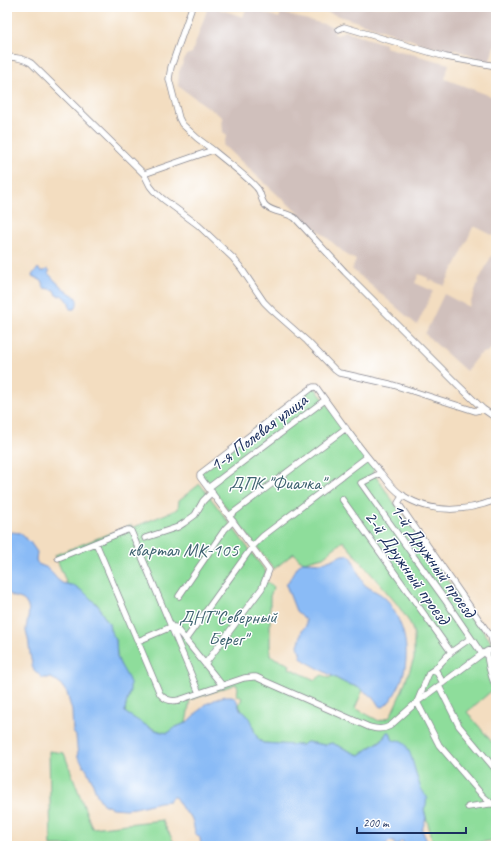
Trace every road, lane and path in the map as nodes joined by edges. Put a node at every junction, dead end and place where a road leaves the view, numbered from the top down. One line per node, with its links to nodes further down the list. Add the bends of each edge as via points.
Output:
1 (192, 7): 5 (street, via 169,79 182,124)
2 (340, 29): 4 (street, via 446,57)
3 (7, 57): 6 (street, via 25,59 31,63)
4 (496, 66)
5 (213, 150): 6 (street); 8 (street, via 258,188 266,206 295,218 345,272)
6 (144, 174): 8 (street, via 154,192 198,225 233,258 268,306 335,370 406,388 474,411)
7 (325, 400): 10 (street); 13 (street, 1-я Полевая улица); 13 (street, via 315,387 201,472 199,475)
8 (483, 409): 9 (street)
9 (496, 418)
10 (346, 428): 11 (street); 17 (street)
11 (367, 457): 12 (street); 20 (street)
12 (381, 473): 14 (street, via 392,487); 24 (street, 1-й Дружный проезд, via 361,483)
13 (210, 490): 17 (street); 18 (street, 1-я Полевая улица, via 195,515 178,527)
14 (403, 495): 16 (street, via 430,507 446,509 482,506); 27 (street, via 398,503 491,637)
15 (342, 499): 28 (street, 2-й Дружный проезд)
16 (496, 500)
17 (231, 518): 20 (street); 22 (street)
18 (145, 538)
19 (96, 542): 21 (street); 23 (street, via 127,530 131,531); 26 (street)
20 (252, 547): 25 (street); 30 (street, via 269,570 262,588)
21 (58, 558)
22 (180, 596)
23 (171, 627): 25 (street, via 177,628); 26 (street); 35 (street)
24 (471, 638): 28 (street); 29 (street, 1-й Дружный проезд)
25 (186, 639): 30 (street)
26 (138, 641): 35 (street, via 163,697 179,700)
27 (495, 649): 29 (street)
28 (451, 652): 31 (street)
29 (485, 653): 32 (street); 34 (street)
30 (205, 664): 33 (street)
31 (435, 669): 32 (street); 36 (street, via 428,675)
32 (441, 684): 36 (street); 37 (street, via 459,726)
33 (222, 685): 35 (street); 36 (street, via 256,677 369,727 381,729 388,727)
34 (496, 688)
35 (199, 693)
36 (417, 702): 38 (street, via 439,745 483,796)
37 (496, 770)
38 (494, 804): 39 (street)
39 (468, 807)

